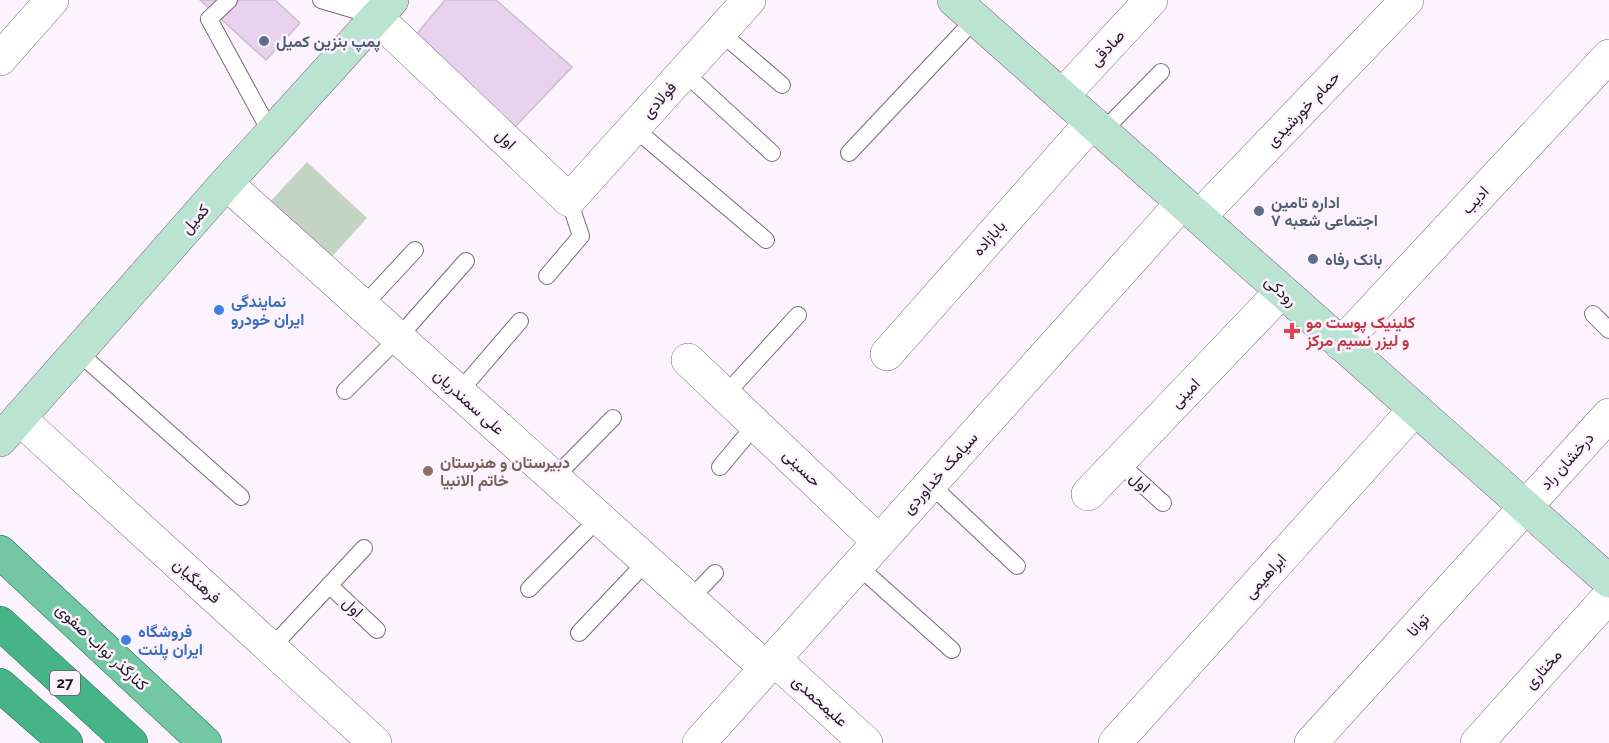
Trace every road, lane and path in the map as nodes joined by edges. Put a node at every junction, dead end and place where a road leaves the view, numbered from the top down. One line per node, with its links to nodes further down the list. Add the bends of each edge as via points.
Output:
1 (52, 0): 11 (street)
2 (229, 0): 18 (lane, via 209,19)
3 (321, 0): 7 (lane)
4 (748, 0): 9 (street, فولادی)
5 (1151, 0): 15 (street, صادقی)
6 (1407, 0): 23 (street, حمام خورشیدی)
7 (376, 6): 18 (main road, کمیل); 22 (street, اول)
8 (965, 9): 15 (main road, رودکی); 20 (lane)
9 (720, 32): 12 (street, فولادی); 14 (lane)
10 (1609, 56): 35 (street, ادیب)
11 (0, 59)
12 (684, 72): 17 (street, فولادی); 19 (lane)
13 (1161, 72): 16 (lane)
14 (782, 85)
15 (1062, 96): 16 (main road, رودکی)
16 (1097, 127): 23 (main road, رودکی); 37 (street, بابازاده)
17 (634, 128): 22 (street, فولادی); 24 (lane)
18 (271, 133): 21 (main road, کمیل)
19 (772, 153)
20 (849, 153)
21 (226, 183): 29 (street, علی سمندریان); 36 (main road, کمیل)
22 (569, 200): 27 (lane, اول, via 581,236)
23 (1190, 210): 28 (main road, رودکی); 50 (street, سیامک خداوردی)
24 (766, 240)
25 (415, 250): 29 (lane)
26 (466, 261): 34 (lane)
27 (548, 276)
28 (1282, 291): 35 (main road, رودکی); 47 (street, امینی)
29 (363, 306): 34 (street, علی سمندریان)
30 (1593, 314): 33 (lane)
31 (798, 315): 41 (lane)
32 (520, 321): 40 (lane)
33 (1609, 330)
34 (398, 338): 39 (lane); 40 (street, علی سمندریان)
35 (1341, 344): 42 (main road, رودکی)
36 (78, 352): 46 (main road, کمیل); 52 (lane)
37 (887, 354)
38 (688, 360): 41 (street, حسینی)
39 (345, 391)
40 (459, 392): 49 (street, علی سمندریان)
41 (725, 395): 45 (street, حسینی)
42 (1415, 409): 54 (main road, رودکی); 81 (street, ابراهیمی)
43 (1609, 415): 54 (street, درخشان راد)
44 (613, 418): 49 (lane)
45 (756, 424): 48 (lane); 56 (street, حسینی)
46 (9, 429): 71 (street, فرهنگیان)
47 (1118, 462): 51 (street, امینی); 53 (lane, اول)
48 (720, 467)
49 (554, 478): 55 (street, علی سمندریان)
50 (930, 484): 56 (street, سیامک خداوردی); 61 (lane)
51 (1088, 494)
52 (241, 497)
53 (1163, 503)
54 (1525, 507): 63 (main road, رودکی); 82 (street, توانا)
55 (599, 518): 59 (street, علی سمندریان); 65 (lane)
56 (879, 542): 60 (street, سیامک خداوردی)
57 (364, 548): 64 (lane)
58 (0, 552): 77 (main road, کنارگذر نواب صفوی)
59 (647, 561): 67 (street, علی سمندریان); 70 (lane)
60 (857, 565): 72 (lane); 73 (street, سیامک خداوردی)
61 (1017, 566)
62 (715, 573): 67 (lane)
63 (1609, 581)
64 (329, 585): 69 (lane, اول); 71 (lane)
65 (530, 589)
66 (1609, 596): 83 (street, مختاری)
67 (690, 599): 73 (street, علی سمندریان)
68 (0, 622): 76 (highway, 27)
69 (377, 630)
70 (579, 633)
71 (271, 648): 78 (street, فرهنگیان)
72 (952, 650)
73 (770, 663): 79 (street, سیامک خداوردی); 80 (street, علیمحمدی)
74 (0, 685): 75 (highway)
75 (66, 743)
76 (131, 743)
77 (205, 743)
78 (375, 743)
79 (699, 743)
80 (866, 743)
81 (1115, 743)
82 (1311, 743)
83 (1477, 743)

